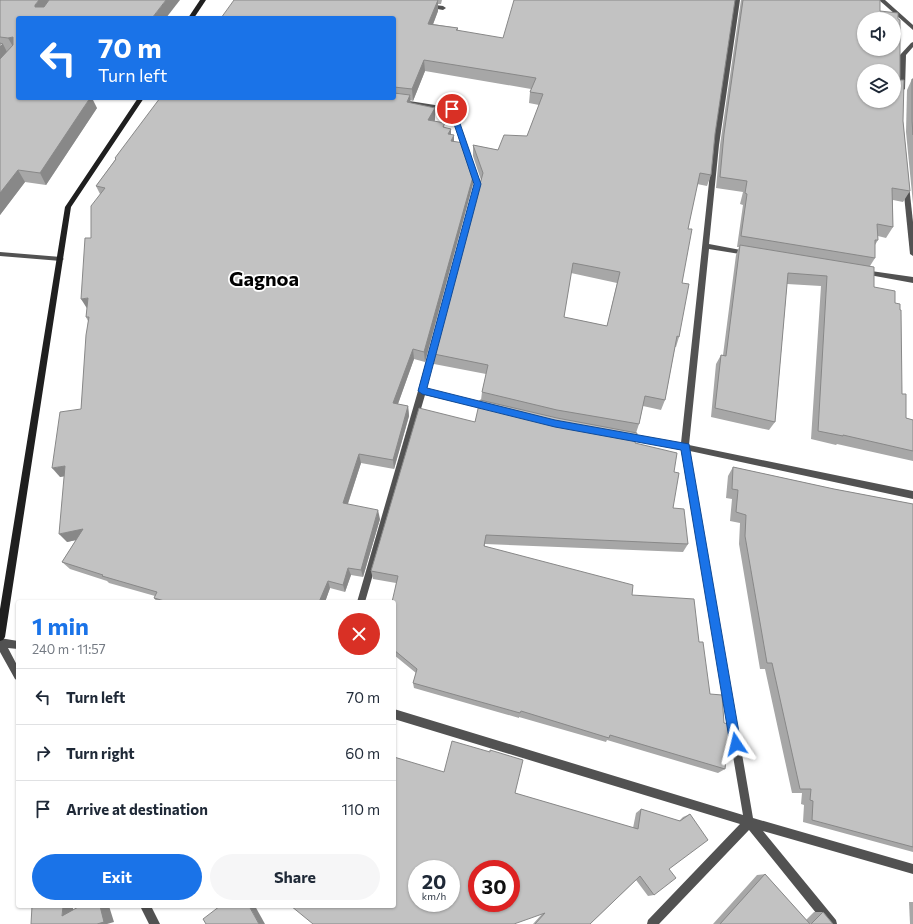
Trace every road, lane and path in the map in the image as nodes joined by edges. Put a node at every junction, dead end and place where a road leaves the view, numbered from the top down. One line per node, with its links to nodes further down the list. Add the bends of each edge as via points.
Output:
1 (203, 0): 6 (street)
2 (737, 0): 13 (street, via 716,145)
3 (882, 0): 7 (street)
4 (420, 5): 5 (street)
5 (443, 8)
6 (192, 16)
7 (913, 28)
8 (913, 44): 9 (street, via 903,55)
9 (902, 93)
10 (140, 100): 17 (street, via 68,207)
11 (394, 101): 20 (street, via 452,109 478,184)
12 (905, 178): 16 (street)
13 (706, 246): 15 (street); 23 (street)
14 (0, 254): 17 (street)
15 (752, 254)
16 (913, 254)
17 (61, 259): 26 (street)
18 (859, 271): 19 (street)
19 (913, 280)
20 (422, 391): 21 (street); 25 (street)
21 (496, 409)
22 (616, 435): 23 (street)
23 (685, 447): 24 (street); 31 (street)
24 (913, 495)
25 (362, 600)
26 (0, 637)
27 (0, 643): 28 (street); 29 (street)
28 (16, 645)
29 (16, 672)
30 (396, 715): 31 (street)
31 (749, 822): 32 (street); 35 (street); 36 (street)
32 (913, 869)
33 (146, 908): 34 (street)
34 (155, 924)
35 (652, 924)
36 (832, 924)

